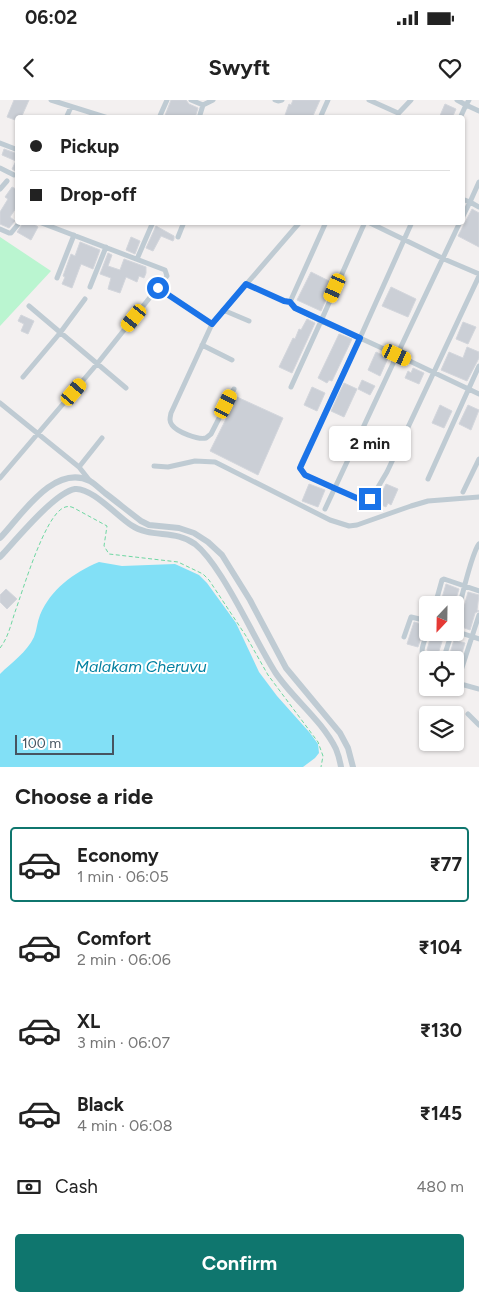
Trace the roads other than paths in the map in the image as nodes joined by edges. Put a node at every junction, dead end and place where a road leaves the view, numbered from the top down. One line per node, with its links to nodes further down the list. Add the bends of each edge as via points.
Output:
1 (51, 100): 13 (street)
2 (167, 100): 17 (street)
3 (190, 100): 12 (street)
4 (213, 100): 12 (street)
5 (275, 100): 6 (street)
6 (282, 100)
7 (328, 100): 19 (street)
8 (369, 100): 20 (street)
9 (411, 100): 20 (street)
10 (457, 100): 11 (street)
11 (468, 102): 14 (street); 21 (street)
12 (203, 105): 18 (street)
13 (71, 107): 15 (street); 16 (street)
14 (479, 111)
15 (67, 115)
16 (98, 115)
17 (161, 115)
18 (199, 115)
19 (321, 115)
20 (396, 115)
21 (462, 115)
22 (0, 142): 23 (street)
23 (15, 149)
24 (0, 168): 25 (street)
25 (14, 175)
26 (7, 181): 28 (street)
27 (479, 182): 30 (street)
28 (0, 189)
29 (465, 200): 30 (street)
30 (470, 202): 31 (street); 32 (street)
31 (479, 207)
32 (465, 212)
33 (18, 225): 43 (street, via 12,233)
34 (47, 225): 44 (street)
35 (152, 225): 48 (street)
36 (183, 225): 45 (street)
37 (297, 225): 52 (street)
38 (325, 225): 56 (street)
39 (365, 225): 59 (street)
40 (372, 225): 46 (street)
41 (411, 225): 46 (street)
42 (459, 225): 49 (street)
43 (0, 229)
44 (74, 235): 47 (street); 51 (street)
45 (178, 237)
46 (404, 240): 49 (street); 63 (street)
47 (106, 247): 48 (street); 53 (street)
48 (137, 259): 54 (street, via 167,272)
49 (444, 259): 50 (street); 65 (street)
50 (479, 275): 69 (street)
51 (57, 278)
52 (246, 284): 56 (lane); 58 (street)
53 (90, 287)
54 (158, 288): 61 (street); 67 (street)
55 (85, 299): 62 (street)
56 (290, 302): 59 (street, via 295,308)
57 (29, 306): 62 (street)
58 (223, 310): 60 (street); 61 (street)
59 (321, 320): 63 (street); 71 (street)
60 (249, 321)
61 (212, 324): 64 (street)
62 (60, 333): 67 (street); 70 (street)
63 (360, 338): 65 (street); 85 (street, via 300,468 305,475)
64 (202, 345): 66 (street); 73 (street, via 172,413 172,424 197,438 206,438)
65 (397, 355): 69 (street); 85 (street)
66 (232, 360)
67 (97, 364): 72 (street); 77 (street)
68 (479, 366): 74 (street)
69 (434, 372): 74 (street); 85 (street, via 387,472 370,499 359,499)
70 (23, 377)
71 (290, 387)
72 (126, 388)
73 (234, 389)
74 (469, 389): 75 (street); 83 (street)
75 (479, 394)
76 (0, 403): 77 (street)
77 (38, 434): 81 (street); 82 (street)
78 (102, 438): 81 (street)
79 (479, 459): 86 (street)
80 (154, 466): 87 (street, via 215,462 330,520 349,526 428,501)
81 (79, 467): 84 (street)
82 (0, 478)
83 (428, 480)
84 (91, 481): 89 (street); 92 (street, via 72,476 59,480)
85 (334, 488): 88 (street)
86 (463, 492)
87 (479, 497)
88 (325, 509)
89 (141, 521): 90 (street); 91 (street)
90 (138, 530): 93 (street); 95 (street, via 83,489 75,489 56,497)
91 (188, 530): 93 (street); 112 (street, via 222,555 286,668 329,718)
92 (1, 536)
93 (184, 538): 113 (street, via 195,544 213,564 276,672)
94 (479, 544): 96 (street)
95 (0, 557)
96 (466, 585): 97 (street); 98 (street, via 444,578); 99 (street)
97 (479, 591)
98 (438, 596)
99 (463, 596)
100 (479, 615): 104 (street)
101 (419, 619): 103 (street, via 411,617)
102 (464, 635): 104 (street)
103 (404, 637)
104 (472, 637): 105 (street); 106 (street)
105 (479, 639)
106 (464, 660)
107 (479, 682): 109 (street)
108 (464, 685): 109 (street)
109 (478, 689)
110 (468, 714): 111 (street)
111 (479, 724)
112 (348, 748): 113 (street); 115 (street)
113 (336, 750): 114 (street)
114 (341, 767)
115 (353, 767)

